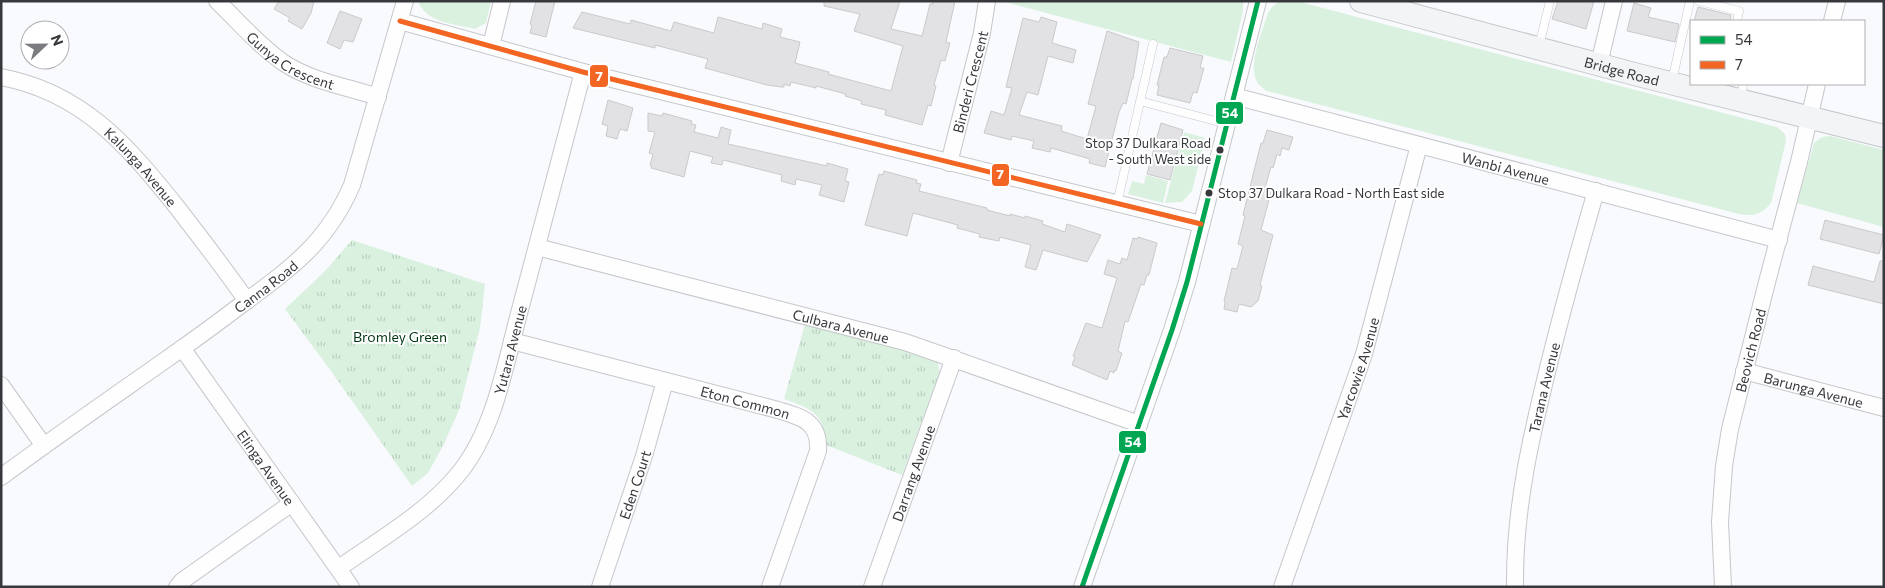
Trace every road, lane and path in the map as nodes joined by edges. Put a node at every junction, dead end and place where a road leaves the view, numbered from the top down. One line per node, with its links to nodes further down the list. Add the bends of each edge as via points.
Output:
1 (217, 1): 24 (street, Gunya Crescent, via 286,64 318,78)
2 (405, 1): 14 (street, Canna Road)
3 (502, 1): 16 (street)
4 (987, 1): 31 (street, Binderi Crescent)
5 (1258, 1): 25 (street)
6 (1361, 1): 17 (main road, Bridge Road)
7 (1550, 1): 17 (lane)
8 (1614, 1): 18 (street)
9 (1690, 1): 21 (lane)
10 (1700, 1): 12 (lane, via 1739,11)
11 (1837, 1): 13 (street)
12 (1737, 20)
13 (1832, 20)
14 (400, 21): 16 (street); 24 (street, Canna Road)
15 (1153, 44): 26 (lane)
16 (491, 46): 19 (street)
17 (1538, 48): 18 (main road, Bridge Road)
18 (1599, 64): 21 (main road, Bridge Road)
19 (583, 72): 31 (street); 36 (street, Yutara Avenue)
20 (1, 78): 37 (street, Kalunga Avenue, via 31,84 66,100 120,142 199,236)
21 (1671, 83): 23 (main road, Bridge Road)
22 (1817, 85): 27 (street, Beovich Road)
23 (1742, 92): 27 (main road, Bridge Road)
24 (378, 96): 37 (street, Canna Road, via 352,185 332,223 305,255)
25 (1234, 96): 28 (street); 30 (street, Wanbi Avenue)
26 (1140, 101): 28 (lane); 33 (lane)
27 (1809, 117): 29 (main road, Bridge Road); 35 (street, Beovich Road)
28 (1227, 124): 34 (street)
29 (1884, 136)
30 (1419, 145): 32 (street, Wanbi Avenue); 56 (street, Yarcowie Avenue, via 1364,354)
31 (949, 163): 33 (street)
32 (1596, 191): 35 (street, Wanbi Avenue); 57 (street, Tarana Avenue, via 1532,433 1520,498)
33 (1118, 204): 34 (street)
34 (1201, 224): 45 (street, via 1184,292)
35 (1778, 240): 41 (street, Beovich Road)
36 (537, 247): 38 (street, Yutara Avenue); 40 (street, Culbara Avenue, via 905,342)
37 (247, 301): 39 (street, Canna Road)
38 (512, 341): 42 (street, Eton Common); 49 (street, Yutara Avenue, via 489,420 462,470 418,512)
39 (182, 348): 46 (street, Canna Road); 48 (street, Elinga Avenue)
40 (954, 358): 45 (street, Culbara Avenue); 54 (street, Darrang Avenue)
41 (1744, 371): 44 (street, Barunga Avenue); 58 (street, Beovich Road, via 1724,466 1720,522)
42 (665, 381): 52 (street, Eden Court); 53 (street, Eton Common, via 798,416 809,422 816,432 818,451)
43 (1, 385): 46 (street)
44 (1884, 408)
45 (1139, 424): 55 (street)
46 (44, 446): 47 (street, Canna Road)
47 (1, 477)
48 (292, 504): 49 (street, Elinga Avenue); 50 (street)
49 (339, 568): 51 (street, Elinga Avenue)
50 (177, 587)
51 (351, 587)
52 (600, 587)
53 (770, 587)
54 (872, 587)
55 (1082, 587)
56 (1282, 587)
57 (1515, 587)
58 (1723, 587)

